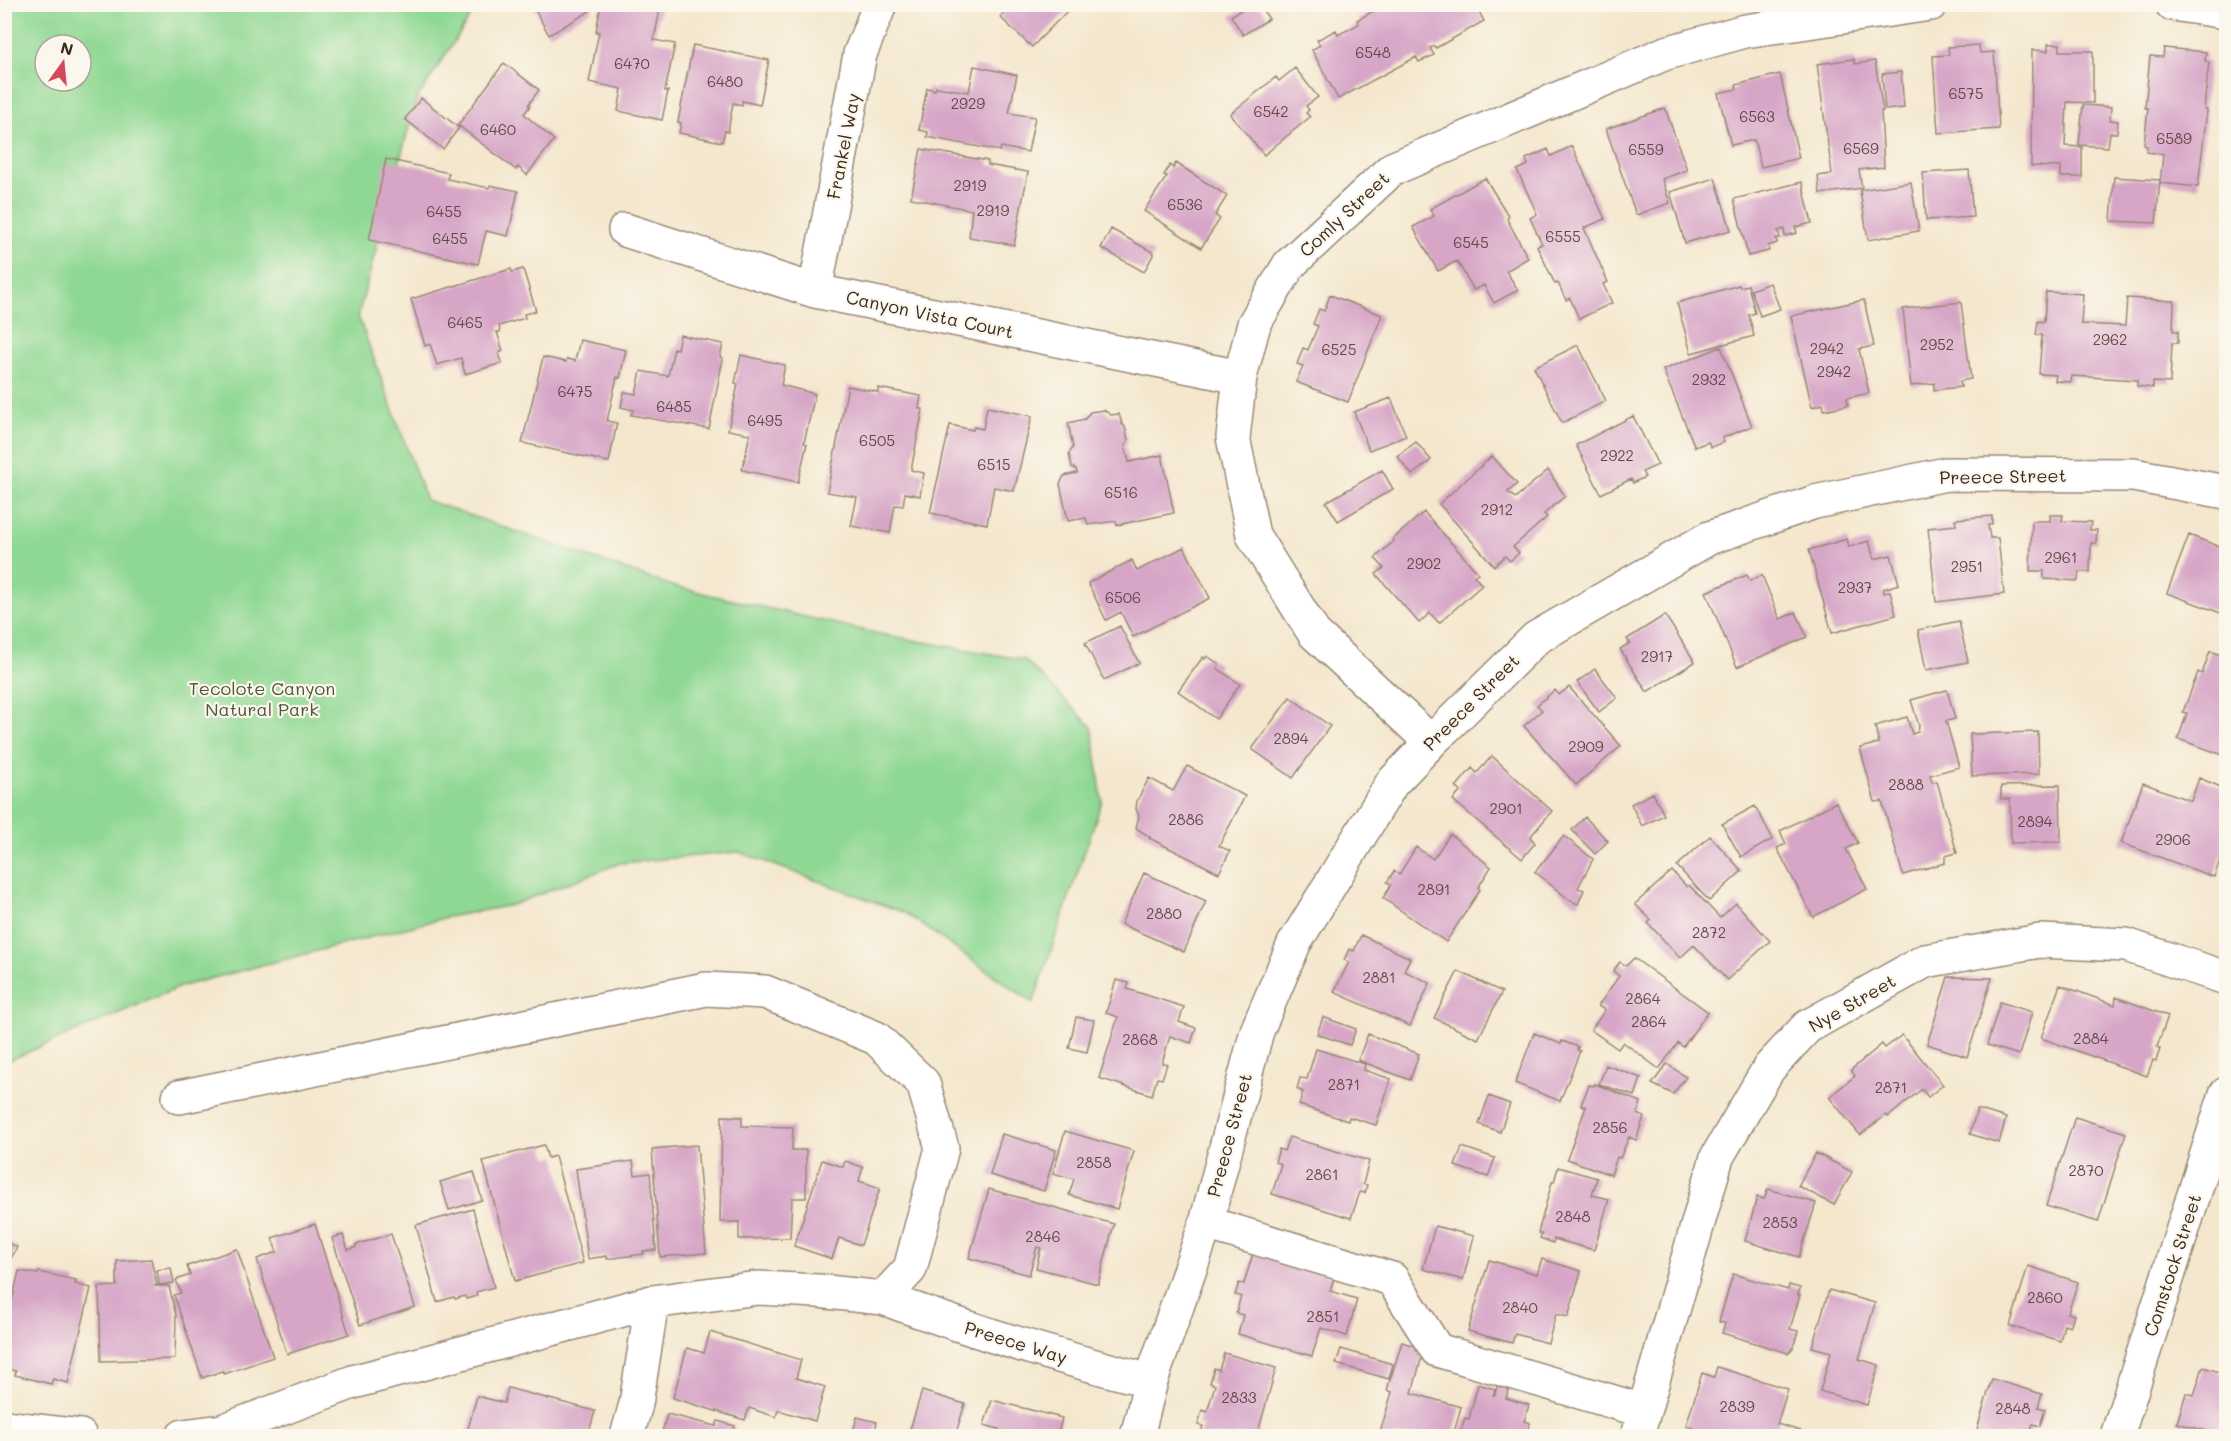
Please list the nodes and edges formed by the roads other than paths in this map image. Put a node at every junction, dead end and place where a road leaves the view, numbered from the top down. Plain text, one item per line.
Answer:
1 (880, 4) edge
2 (1931, 4) edge
3 (2172, 4) edge
4 (2226, 12) edge
5 (625, 230) dead end
6 (816, 291) junction
7 (1240, 377) junction
8 (2226, 492) edge
9 (1431, 742) junction
10 (2226, 978) edge
11 (2226, 1095) edge
12 (179, 1097) dead end
13 (1206, 1223) junction
14 (883, 1298) junction
15 (652, 1302) junction
16 (1151, 1381) junction
17 (1641, 1424) edge
18 (4, 1427) edge
19 (80, 1437) edge
20 (183, 1437) edge
21 (627, 1437) edge
22 (1137, 1437) edge
23 (2116, 1437) edge

1 - 6 street, Frankel Way
2 - 7 street, Comly Street
3 - 4 street
5 - 6 street, Canyon Vista Court
6 - 7 street, Canyon Vista Court
7 - 9 street, Comly Street
8 - 9 street, Preece Street
9 - 13 street, Preece Street
10 - 17 street, Nye Street
11 - 23 street, Comstock Street
12 - 14 street
13 - 16 street, Preece Street
13 - 17 street
14 - 15 street, Preece Way
14 - 16 street, Preece Way
15 - 20 street, Preece Way
15 - 21 street
16 - 22 street, Preece Street
18 - 19 street

